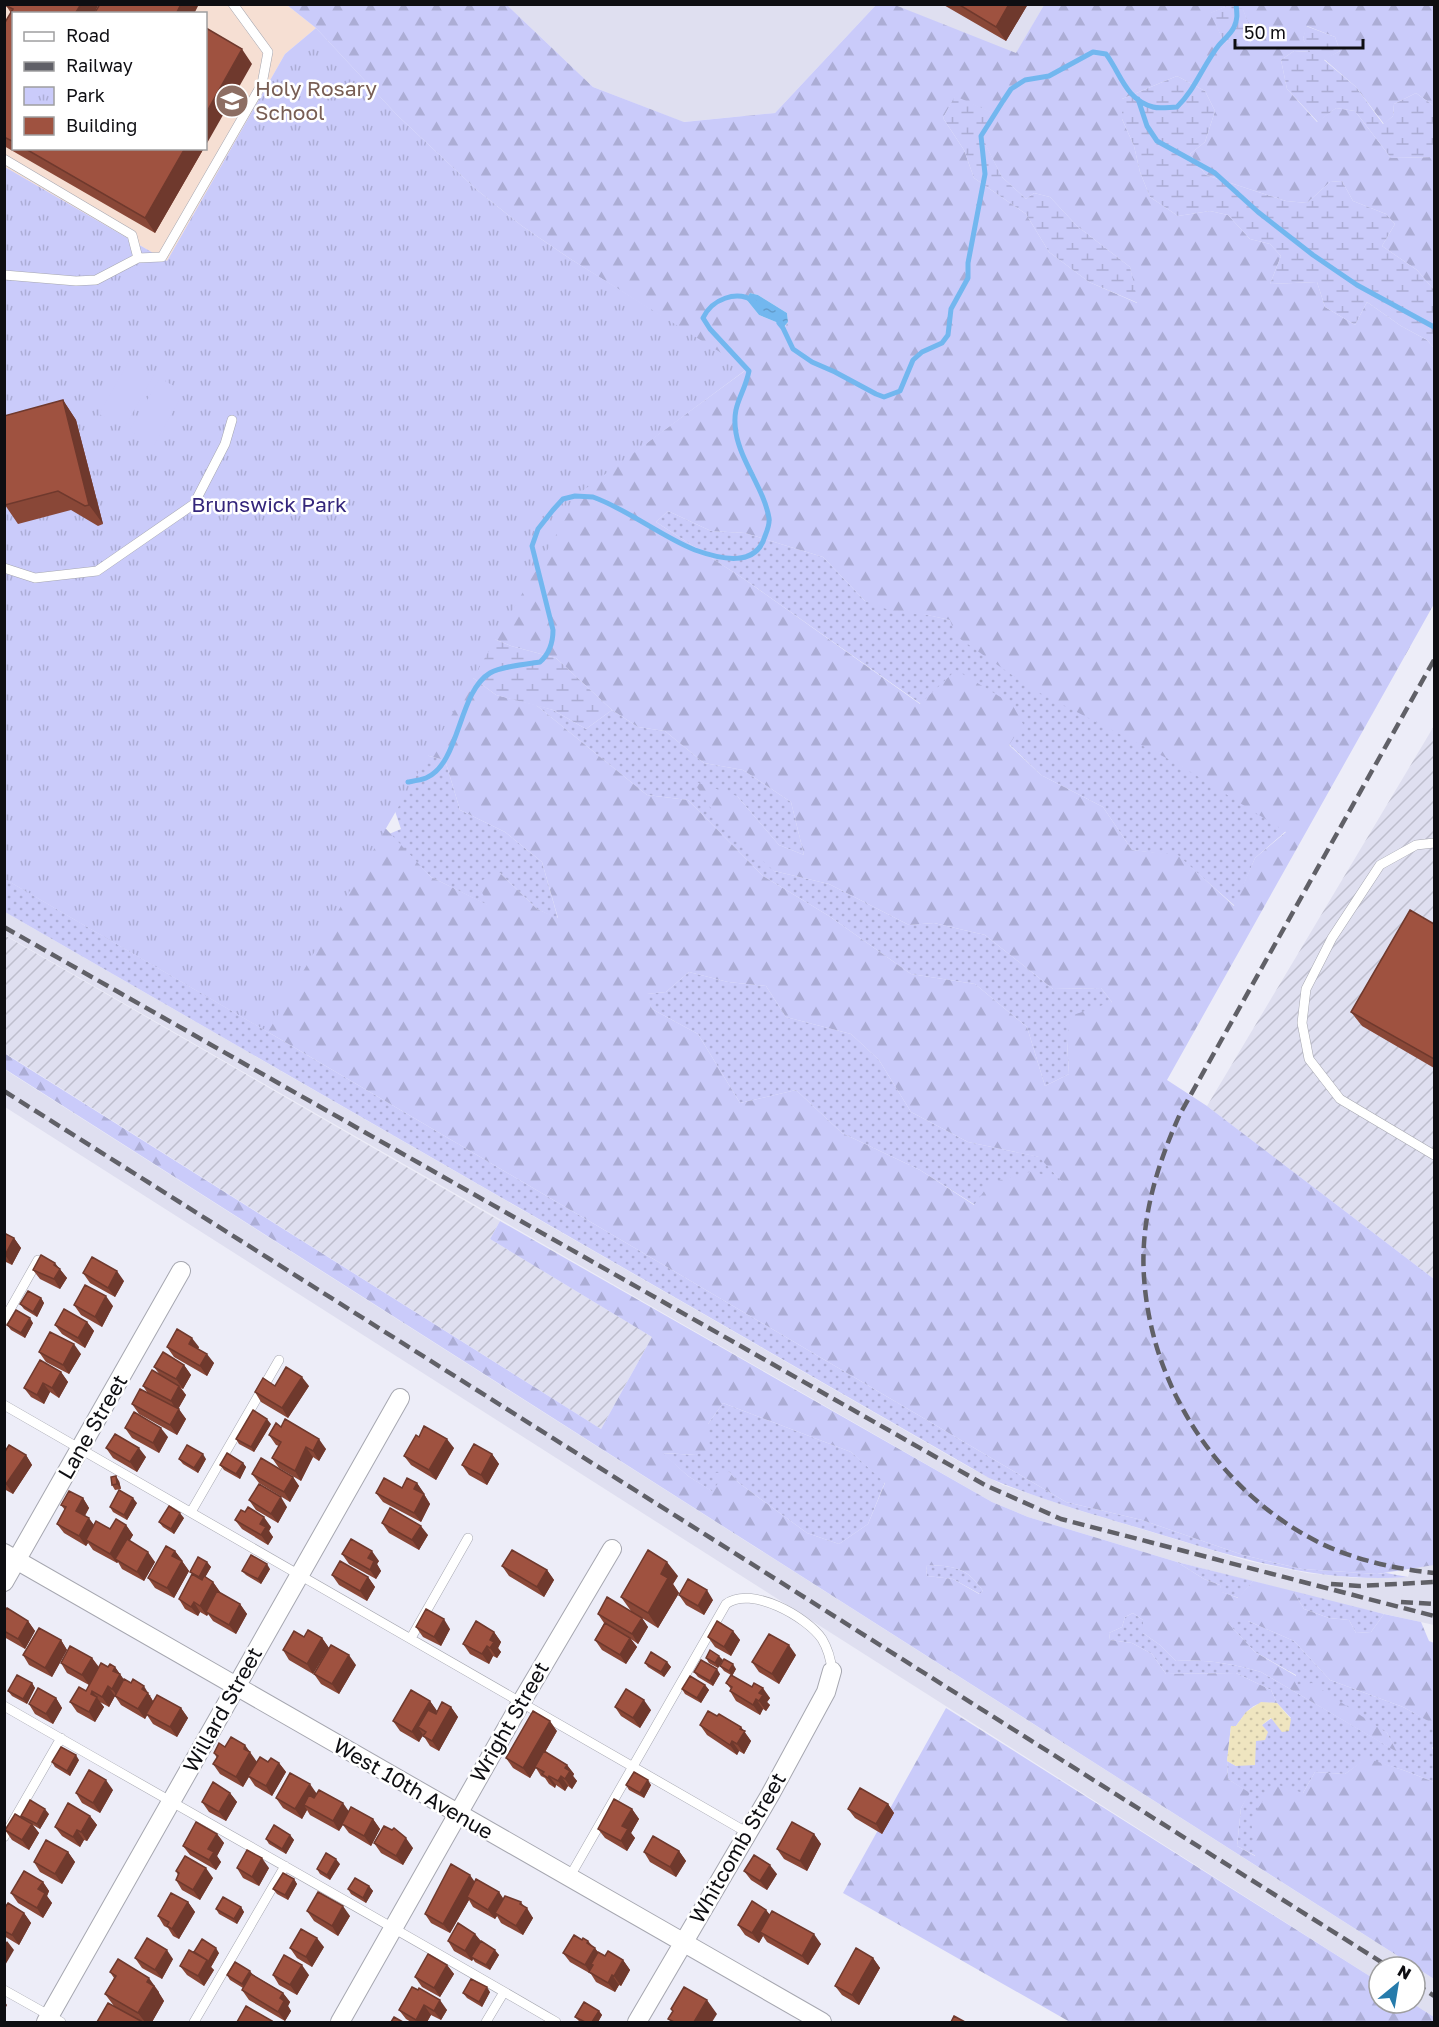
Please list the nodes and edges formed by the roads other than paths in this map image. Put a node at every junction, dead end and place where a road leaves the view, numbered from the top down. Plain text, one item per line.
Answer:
1 (233, 4) edge
2 (4, 159) edge
3 (138, 258) junction
4 (4, 275) edge
5 (232, 420) dead end
6 (4, 568) edge
7 (1434, 843) edge
8 (1434, 1155) edge
9 (38, 1260) edge
10 (182, 1271) dead end
11 (4, 1320) edge
12 (279, 1360) dead end
13 (400, 1398) dead end
14 (4, 1405) edge
15 (81, 1448) junction
16 (191, 1512) junction
17 (468, 1538) dead end
18 (612, 1549) dead end
19 (11, 1557) edge
20 (300, 1574) junction
21 (4, 1582) edge
22 (411, 1638) junction
23 (832, 1671) joint
24 (237, 1687) junction
25 (522, 1701) junction
26 (4, 1706) edge
27 (61, 1738) junction
28 (633, 1765) junction
29 (171, 1802) junction
30 (457, 1814) junction
31 (748, 1833) junction
32 (4, 1837) edge
33 (285, 1866) junction
34 (569, 1878) junction
35 (394, 1927) junction
36 (682, 1943) junction
37 (4, 1990) edge
38 (504, 1992) junction
39 (52, 2020) edge
40 (194, 2022) edge
41 (340, 2022) edge
42 (486, 2022) edge
43 (556, 2022) edge
44 (637, 2022) edge
45 (822, 2022) edge

1 - 3 lane
2 - 3 lane
3 - 4 lane
5 - 6 lane
7 - 8 lane
9 - 11 lane
10 - 15 street, Lane Street
12 - 16 lane
13 - 20 street, Willard Street
14 - 15 lane
15 - 16 lane
15 - 19 street, Lane Street
16 - 20 lane
17 - 22 lane
18 - 25 street, Wright Street
19 - 21 street, Lane Street
19 - 24 street, West 10th Avenue
20 - 22 lane
20 - 24 street, Willard Street
22 - 25 lane
23 - 28 lane
23 - 31 street, Whitcomb Street
24 - 29 street, Willard Street
24 - 30 street, West 10th Avenue
25 - 28 lane
25 - 30 street, Wright Street
26 - 27 lane
27 - 29 lane
27 - 32 lane
28 - 31 lane
28 - 34 lane
29 - 33 lane
29 - 39 street, Willard Street
30 - 34 street, West 10th Avenue
30 - 35 street, Wright Street
31 - 36 street, Whitcomb Street
33 - 35 lane
33 - 40 lane
34 - 36 street, West 10th Avenue
35 - 38 lane
35 - 41 street, Wright Street
36 - 44 street, Whitcomb Street
36 - 45 street, West 10th Avenue
37 - 39 lane
38 - 42 lane
38 - 43 lane

